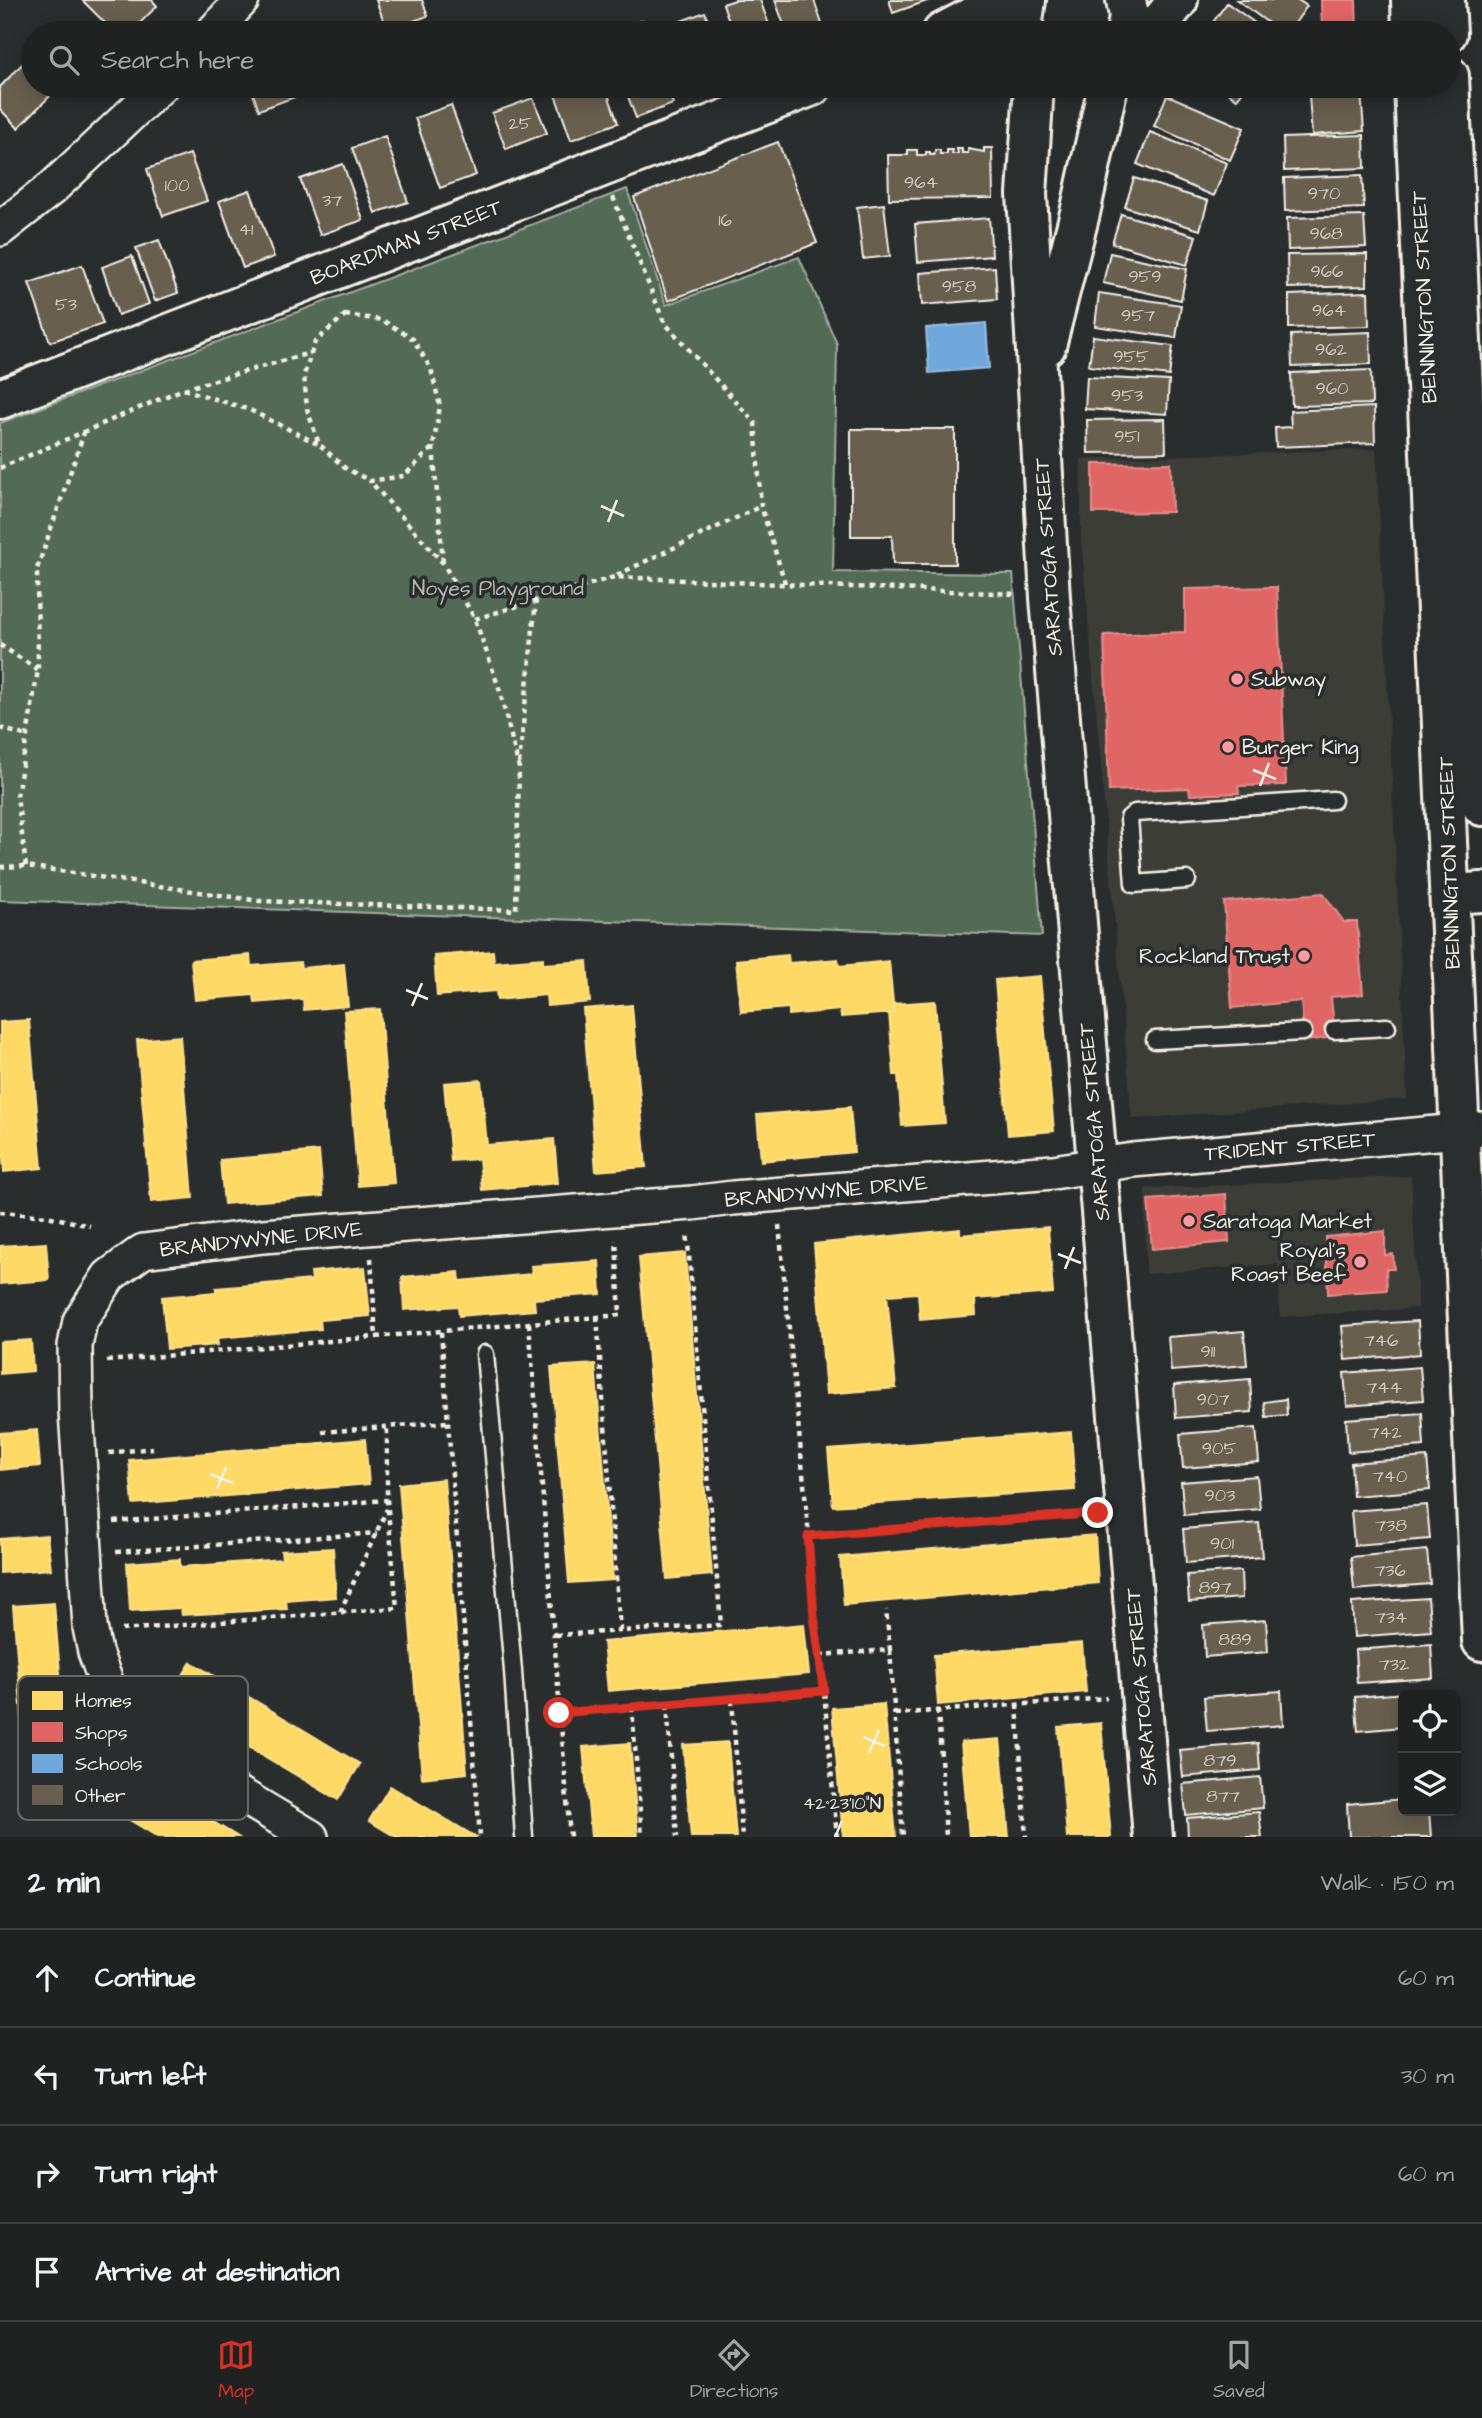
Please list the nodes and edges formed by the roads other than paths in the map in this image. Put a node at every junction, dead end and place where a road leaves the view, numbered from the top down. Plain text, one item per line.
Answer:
1 (242, 0) edge
2 (1004, 0) edge
3 (1026, 0) edge
4 (1126, 0) edge
5 (1178, 0) edge
6 (1410, 0) edge
7 (1445, 0) edge
8 (223, 21) edge
9 (965, 21) edge
10 (1023, 21) edge
11 (1128, 21) edge
12 (1162, 21) edge
13 (1411, 21) edge
14 (1446, 21) edge
15 (148, 98) edge
16 (781, 98) edge
17 (1033, 98) edge
18 (1105, 98) edge
19 (1415, 98) edge
20 (1451, 98) edge
21 (0, 229) edge
22 (0, 399) edge
23 (1038, 407) junction
24 (1448, 432) junction
25 (1460, 706) junction
26 (1333, 800) dead end
27 (1482, 806) edge
28 (1187, 880) dead end
29 (1466, 893) edge
30 (1387, 1027) dead end
31 (1334, 1030) dead end
32 (1303, 1032) dead end
33 (1155, 1040) dead end
34 (1471, 1130) edge
35 (1098, 1165) junction
36 (485, 1354) dead end
37 (1482, 1641) edge
38 (104, 1676) edge
39 (248, 1799) edge
40 (311, 1837) edge
41 (524, 1837) edge
42 (1153, 1837) edge

1 - 8 street
2 - 9 main road
3 - 10 main road
4 - 11 main road
5 - 12 main road
6 - 13 main road
7 - 14 main road
15 - 21 street
16 - 22 main road, BOARDMAN STREET
17 - 23 main road, SARATOGA STREET
18 - 23 main road, SARATOGA STREET
19 - 24 main road, BENNINGTON STREET
20 - 24 main road, BENNINGTON STREET
23 - 35 main road, SARATOGA STREET
24 - 25 main road, BENNINGTON STREET
25 - 27 main road, BENNINGTON STREET
25 - 29 main road, BENNINGTON STREET
26 - 28 lane
29 - 34 main road, BENNINGTON STREET
30 - 31 lane
32 - 33 lane
34 - 35 street, TRIDENT STREET
34 - 37 main road, BENNINGTON STREET
35 - 38 street, BRANDYWYNE DRIVE
35 - 42 main road, SARATOGA STREET
36 - 41 lane
39 - 40 street, BRANDYWYNE DRIVE

